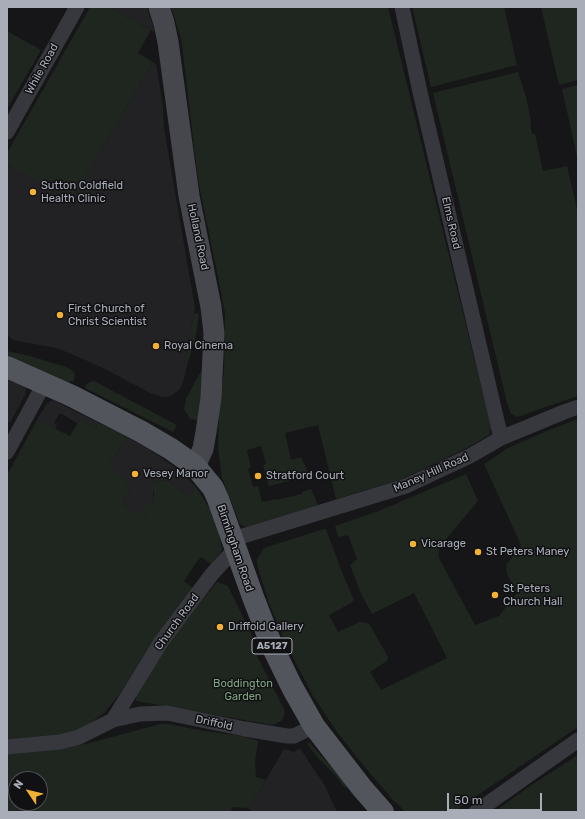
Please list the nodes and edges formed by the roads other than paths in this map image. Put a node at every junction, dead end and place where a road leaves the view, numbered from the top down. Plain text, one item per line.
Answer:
1 (77, 7) edge
2 (158, 7) edge
3 (402, 7) edge
4 (7, 132) edge
5 (7, 367) edge
6 (44, 384) junction
7 (578, 407) edge
8 (501, 438) junction
9 (7, 452) edge
10 (195, 466) junction
11 (235, 544) junction
12 (113, 720) junction
13 (314, 726) junction
14 (578, 740) edge
15 (7, 747) edge
16 (383, 812) edge
17 (476, 812) edge

1 - 4 street, While Road
2 - 10 street, Holland Road
3 - 8 street, Elms Road
5 - 6 main road, Birmingham Road / A5127
6 - 9 street
6 - 10 main road, Birmingham Road / A5127
7 - 8 street, Maney Hill Road
8 - 11 street, Maney Hill Road
10 - 11 main road, Birmingham Road / A5127
11 - 12 street, Church Road
11 - 13 main road, Birmingham Road / A5127
12 - 13 street, Driffold
12 - 15 street, Driffold
13 - 16 main road, Birmingham Road / A5127
14 - 17 street

